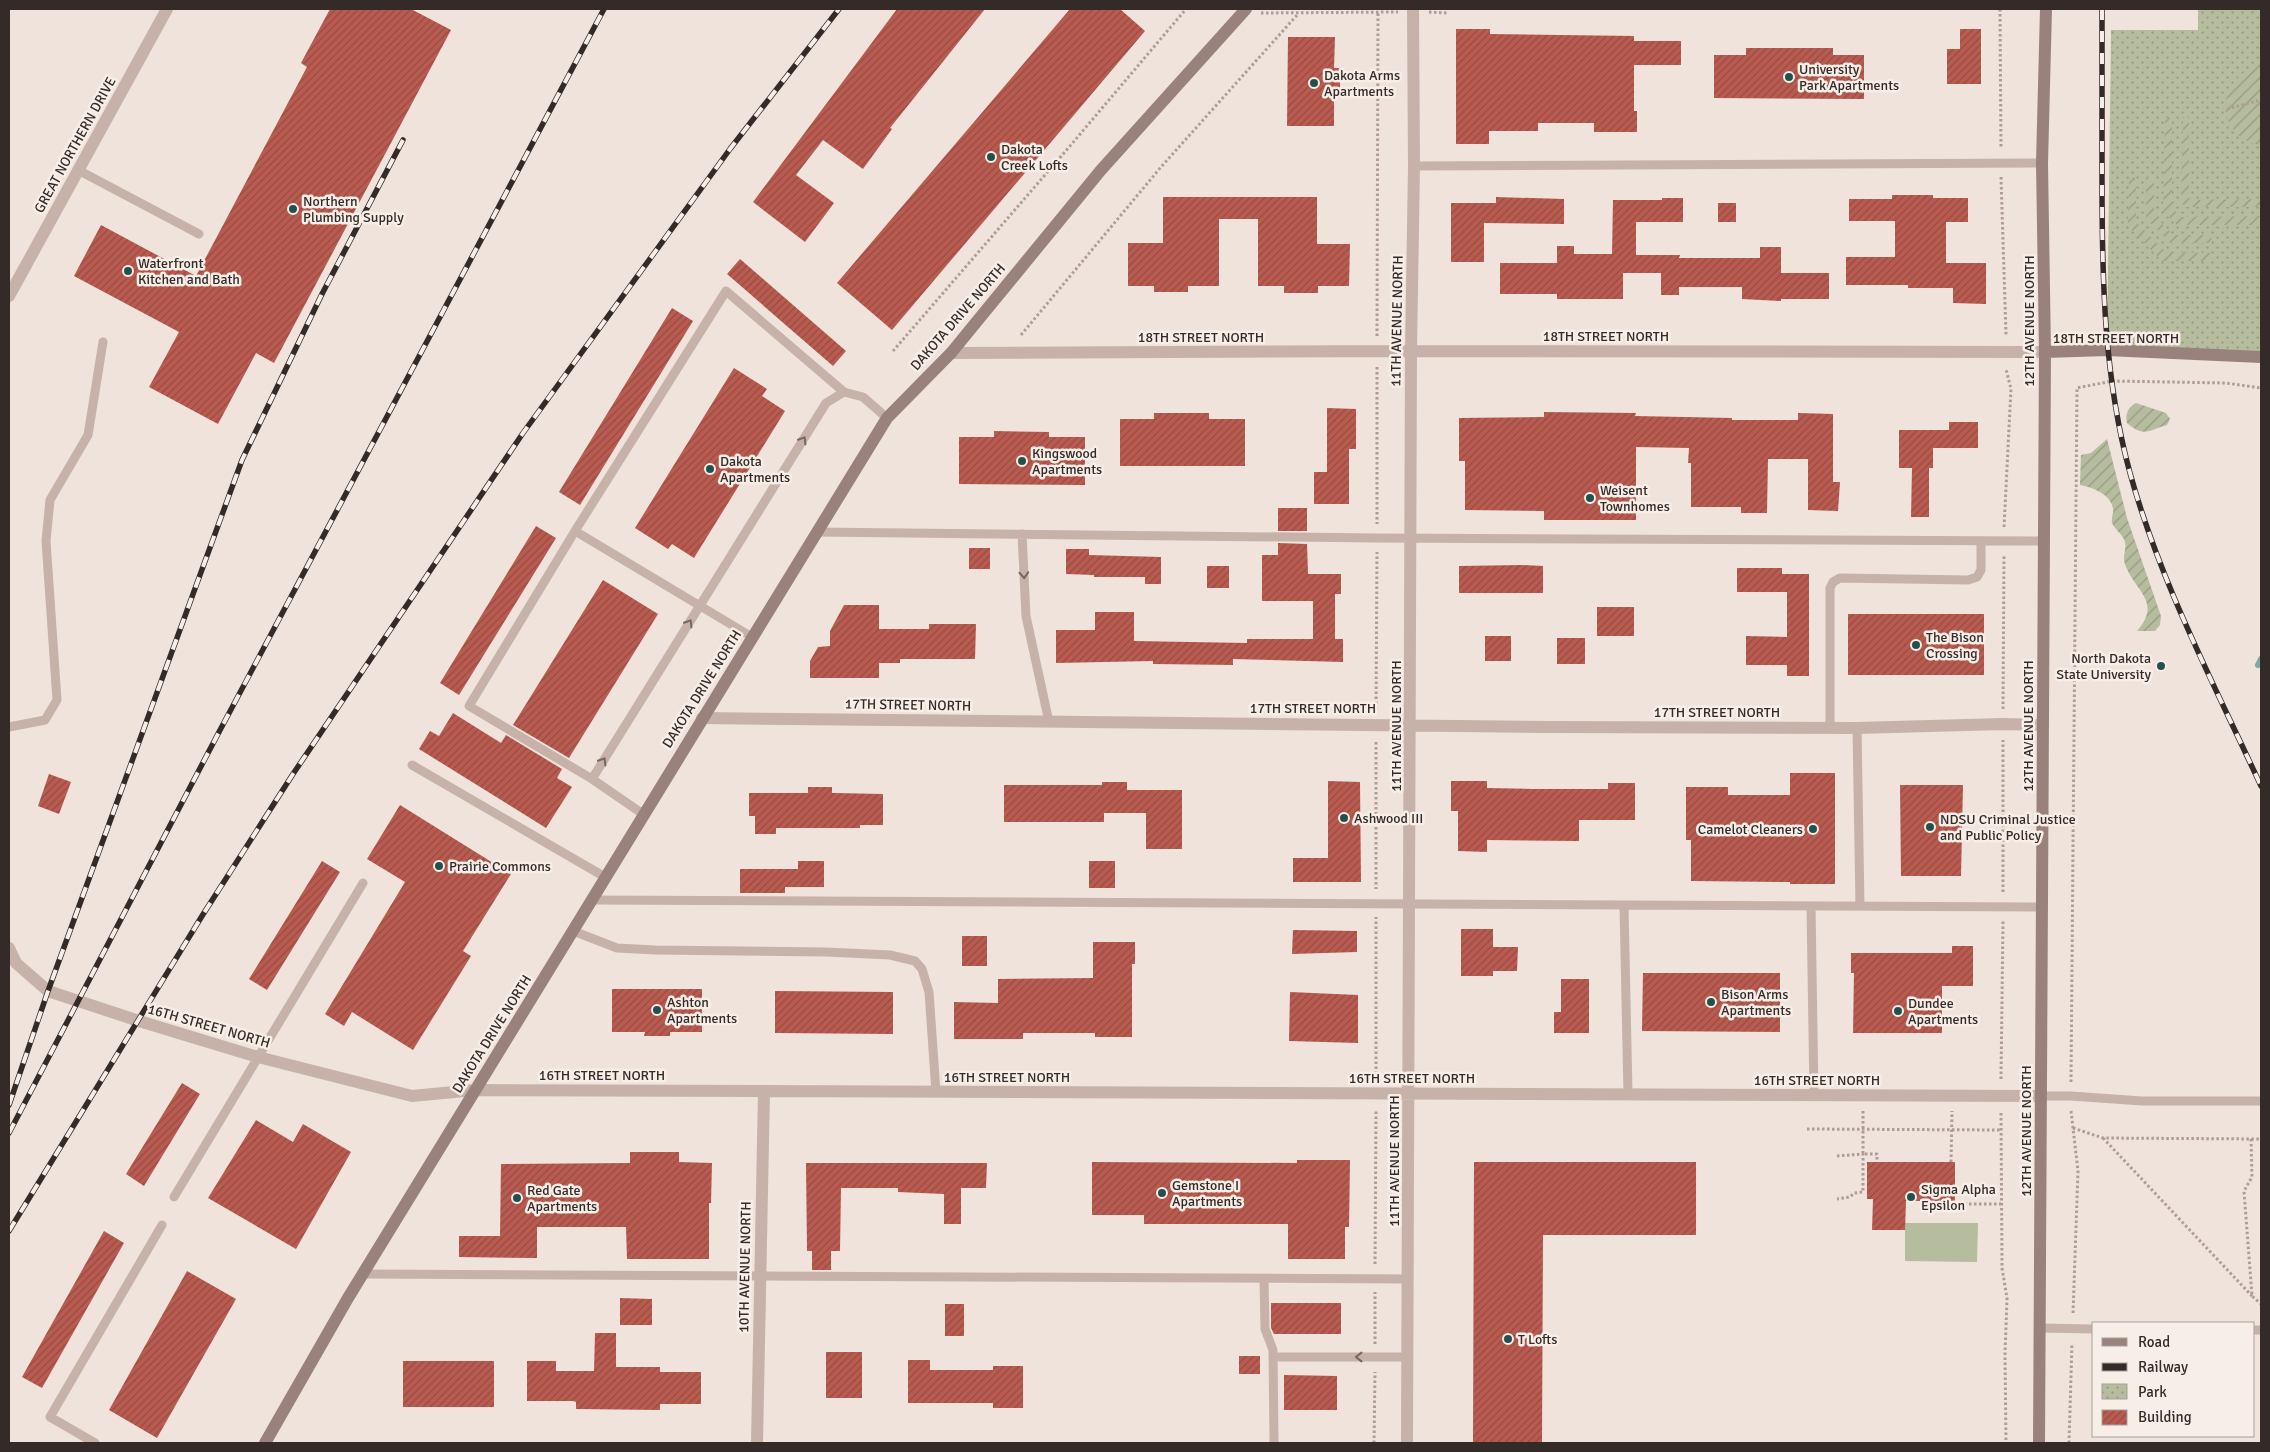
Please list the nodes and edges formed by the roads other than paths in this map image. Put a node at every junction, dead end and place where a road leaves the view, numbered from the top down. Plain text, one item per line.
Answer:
1 (166, 9) edge
2 (2046, 9) edge
3 (1245, 10) edge
4 (1413, 10) edge
5 (2042, 164) junction
6 (1414, 166) junction
7 (78, 170) junction
8 (199, 234) dead end
9 (9, 296) edge
10 (103, 342) dead end
11 (1411, 351) junction
12 (2045, 352) junction
13 (951, 353) junction
14 (2261, 358) edge
15 (844, 392) junction
16 (887, 418) junction
17 (575, 531) junction
18 (816, 532) junction
19 (1022, 534) junction
20 (1411, 538) junction
21 (1980, 541) junction
22 (2044, 541) junction
23 (699, 607) junction
24 (752, 637) junction
25 (702, 718) junction
26 (1049, 722) junction
27 (1411, 724) junction
28 (2043, 725) junction
29 (9, 727) edge
30 (1830, 727) junction
31 (1857, 728) junction
32 (412, 765) dead end
33 (592, 779) junction
34 (644, 814) junction
35 (605, 877) junction
36 (363, 883) dead end
37 (591, 900) junction
38 (1410, 905) junction
39 (1624, 906) junction
40 (1811, 906) junction
41 (1860, 906) junction
42 (2042, 907) junction
43 (573, 931) junction
44 (9, 948) edge
45 (258, 1057) junction
46 (475, 1090) junction
47 (764, 1091) junction
48 (936, 1092) junction
49 (1409, 1093) junction
50 (1628, 1094) junction
51 (1814, 1095) junction
52 (2041, 1096) junction
53 (2261, 1101) edge
54 (174, 1196) dead end
55 (162, 1226) dead end
56 (362, 1274) junction
57 (760, 1276) junction
58 (1264, 1279) junction
59 (1408, 1279) junction
60 (2040, 1328) junction
61 (2092, 1329) edge
62 (1273, 1357) junction
63 (1408, 1357) junction
64 (95, 1443) edge
65 (265, 1443) edge
66 (756, 1443) edge
67 (1274, 1443) edge
68 (1407, 1443) edge
69 (2039, 1443) edge

1 - 7 street, GREAT NORTHERN DRIVE
2 - 5 street, 12TH AVENUE NORTH
3 - 13 street, DAKOTA DRIVE NORTH
4 - 6 street, 11TH AVENUE NORTH
5 - 6 lane
5 - 12 street, 12TH AVENUE NORTH
6 - 11 street, 11TH AVENUE NORTH
7 - 8 lane
7 - 9 street, GREAT NORTHERN DRIVE
10 - 29 lane
11 - 12 street, 18TH STREET NORTH
11 - 13 street, 18TH STREET NORTH
11 - 20 street, 11TH AVENUE NORTH
12 - 14 street, 18TH STREET NORTH
12 - 22 street, 12TH AVENUE NORTH
13 - 16 street, DAKOTA DRIVE NORTH
15 - 16 lane
15 - 17 lane
23 -> 15 lane
16 - 18 street, DAKOTA DRIVE NORTH
17 - 23 lane
17 - 33 lane
18 - 19 lane
18 - 24 street, DAKOTA DRIVE NORTH
19 - 20 lane
19 -> 26 lane
20 - 21 lane
20 - 27 street, 11TH AVENUE NORTH
21 - 22 lane
21 - 30 lane
22 - 28 street, 12TH AVENUE NORTH
23 - 24 lane
33 -> 23 lane
24 - 25 street, DAKOTA DRIVE NORTH
25 - 26 street, 17TH STREET NORTH
25 - 34 street, DAKOTA DRIVE NORTH
26 - 27 street, 17TH STREET NORTH
27 - 30 street, 17TH STREET NORTH
27 - 38 street, 11TH AVENUE NORTH
28 - 31 street, 17TH STREET NORTH
28 - 42 street, 12TH AVENUE NORTH
30 - 31 street, 17TH STREET NORTH
31 - 41 lane
32 - 35 lane
33 - 34 lane
34 - 35 street, DAKOTA DRIVE NORTH
35 - 37 street, DAKOTA DRIVE NORTH
36 - 45 lane
37 - 38 lane
37 - 43 street, DAKOTA DRIVE NORTH
38 - 39 lane
38 - 49 street, 11TH AVENUE NORTH
39 - 40 lane
39 - 50 lane
40 - 41 lane
40 - 51 lane
41 - 42 lane
42 - 52 street, 12TH AVENUE NORTH
43 - 46 street, DAKOTA DRIVE NORTH
43 - 48 lane
44 - 45 street, 16TH STREET NORTH
45 - 46 street, 16TH STREET NORTH
45 - 54 lane
46 - 47 street, 16TH STREET NORTH
46 - 56 street, DAKOTA DRIVE NORTH
47 - 48 street, 16TH STREET NORTH
47 - 57 street, 10TH AVENUE NORTH
48 - 49 street, 16TH STREET NORTH
49 - 50 street, 16TH STREET NORTH
49 - 59 street, 11TH AVENUE NORTH
50 - 51 street, 16TH STREET NORTH
51 - 52 street, 16TH STREET NORTH
52 - 53 lane
52 - 60 street, 12TH AVENUE NORTH
55 - 64 lane
56 - 57 lane
56 - 65 street, DAKOTA DRIVE NORTH
57 - 58 lane
57 - 66 street, 10TH AVENUE NORTH
58 - 59 lane
58 - 62 lane
59 - 63 street, 11TH AVENUE NORTH
60 - 61 lane
60 - 69 street, 12TH AVENUE NORTH
63 -> 62 lane
62 - 67 lane
63 - 68 street, 11TH AVENUE NORTH

